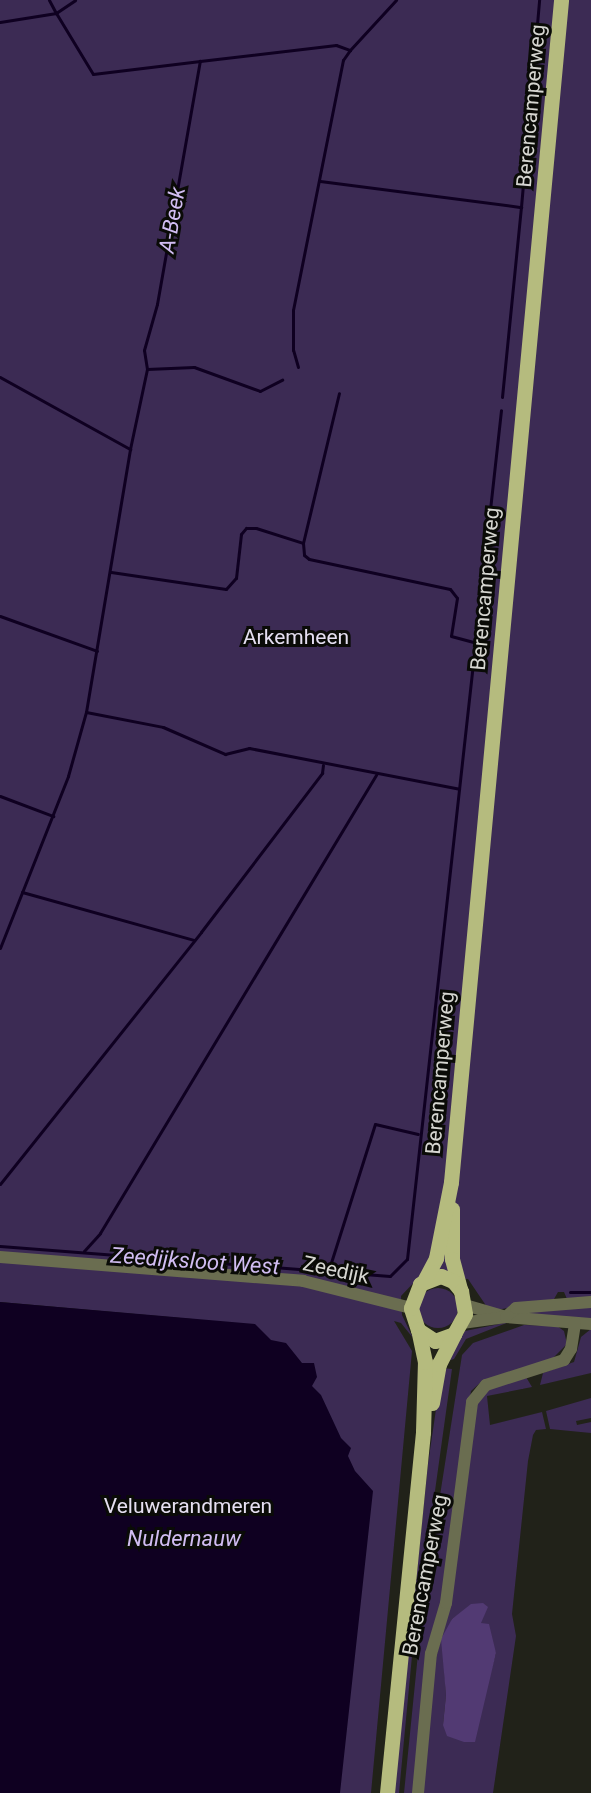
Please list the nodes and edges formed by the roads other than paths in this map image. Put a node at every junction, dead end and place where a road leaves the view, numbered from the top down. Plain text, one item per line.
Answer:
1 (561, 0) edge
2 (451, 1182) junction
3 (0, 1257) edge
4 (424, 1281) junction
5 (463, 1298) junction
6 (591, 1302) edge
7 (411, 1308) junction
8 (506, 1317) junction
9 (575, 1323) junction
10 (591, 1324) edge
11 (458, 1329) junction
12 (418, 1330) junction
13 (423, 1432) junction
14 (387, 1793) edge
15 (418, 1793) edge

1 - 2 main road, Berencamperweg
2 - 4 main road, Berencamperweg
2 - 5 main road, Berencamperweg
3 - 7 street, Zeedijk
4 - 5 main road
4 - 7 main road
5 - 8 street
5 - 11 main road
6 - 8 street
7 - 12 main road
8 - 9 street
8 - 11 street
9 - 10 street
9 - 15 street, Berencamperweg
11 - 12 main road
11 - 13 main road, Berencamperweg
12 - 13 main road, Berencamperweg
13 - 14 main road, Berencamperweg

